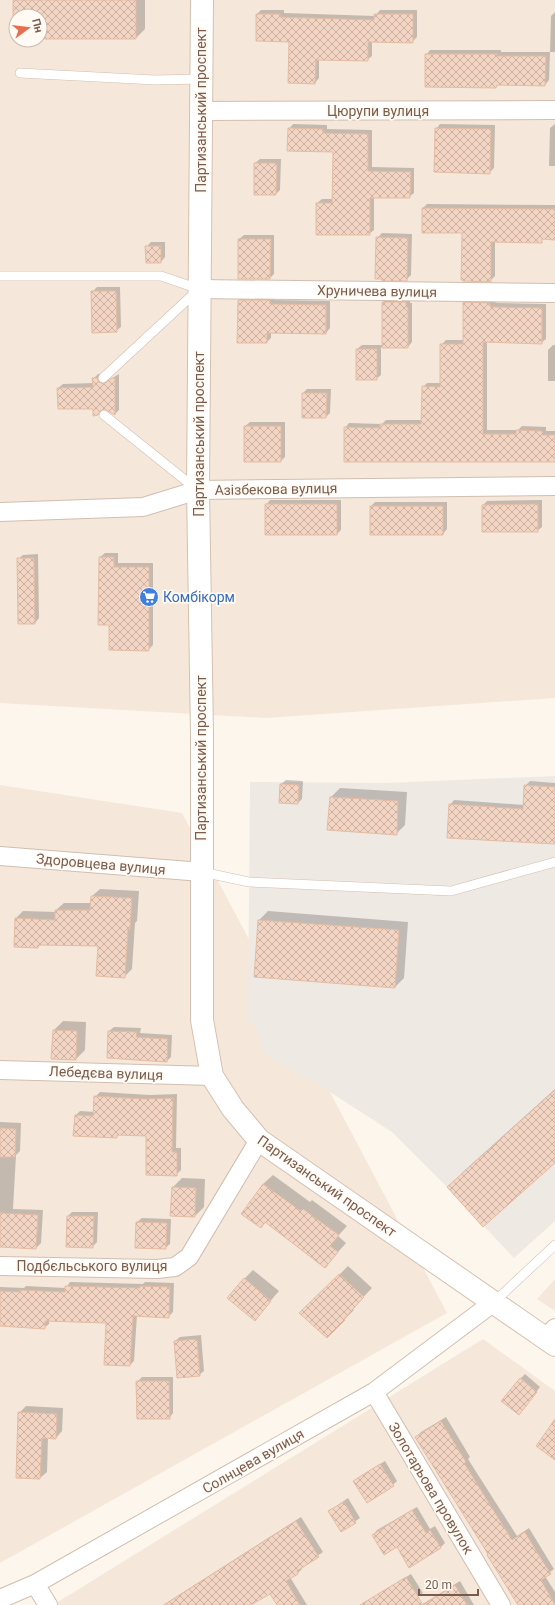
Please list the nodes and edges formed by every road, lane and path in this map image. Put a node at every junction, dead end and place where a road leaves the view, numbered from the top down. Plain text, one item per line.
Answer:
1 (202, 0) edge
2 (20, 73) dead end
3 (202, 79) junction
4 (555, 110) edge
5 (201, 111) junction
6 (0, 276) edge
7 (200, 289) junction
8 (555, 293) edge
9 (103, 378) dead end
10 (104, 415) dead end
11 (555, 486) edge
12 (198, 490) junction
13 (0, 512) edge
14 (0, 856) edge
15 (555, 862) edge
16 (202, 872) junction
17 (0, 1070) edge
18 (212, 1076) junction
19 (260, 1140) junction
20 (555, 1245) edge
21 (0, 1266) edge
22 (494, 1302) junction
23 (552, 1337) edge
24 (374, 1392) junction
25 (35, 1584) junction
26 (0, 1599) edge
27 (48, 1605) edge
28 (501, 1605) edge

1 - 3 street, Партизанський проспект
2 - 3 lane
3 - 5 street, Партизанський проспект
4 - 5 street, Цюрупи вулиця
5 - 7 street, Партизанський проспект
6 - 7 lane
7 - 8 street, Хруничева вулиця
7 - 9 lane
7 - 12 street, Партизанський проспект
10 - 12 lane
11 - 12 street, Азізбекова вулиця
12 - 13 street, Азізбекова вулиця
12 - 16 street, Партизанський проспект
14 - 16 street, Здоровцева вулиця
15 - 16 lane
16 - 18 street, Партизанський проспект
17 - 18 street, Лебедєва вулиця
18 - 19 street, Партизанський проспект
19 - 21 street, Подбєльського вулиця
19 - 22 street, Партизанський проспект
20 - 22 lane
22 - 23 street, Партизанський проспект
22 - 24 street, Солнцева вулиця
24 - 25 street, Солнцева вулиця
24 - 28 street, Золотарьова провулок
25 - 26 street, Солнцева вулиця
25 - 27 street

